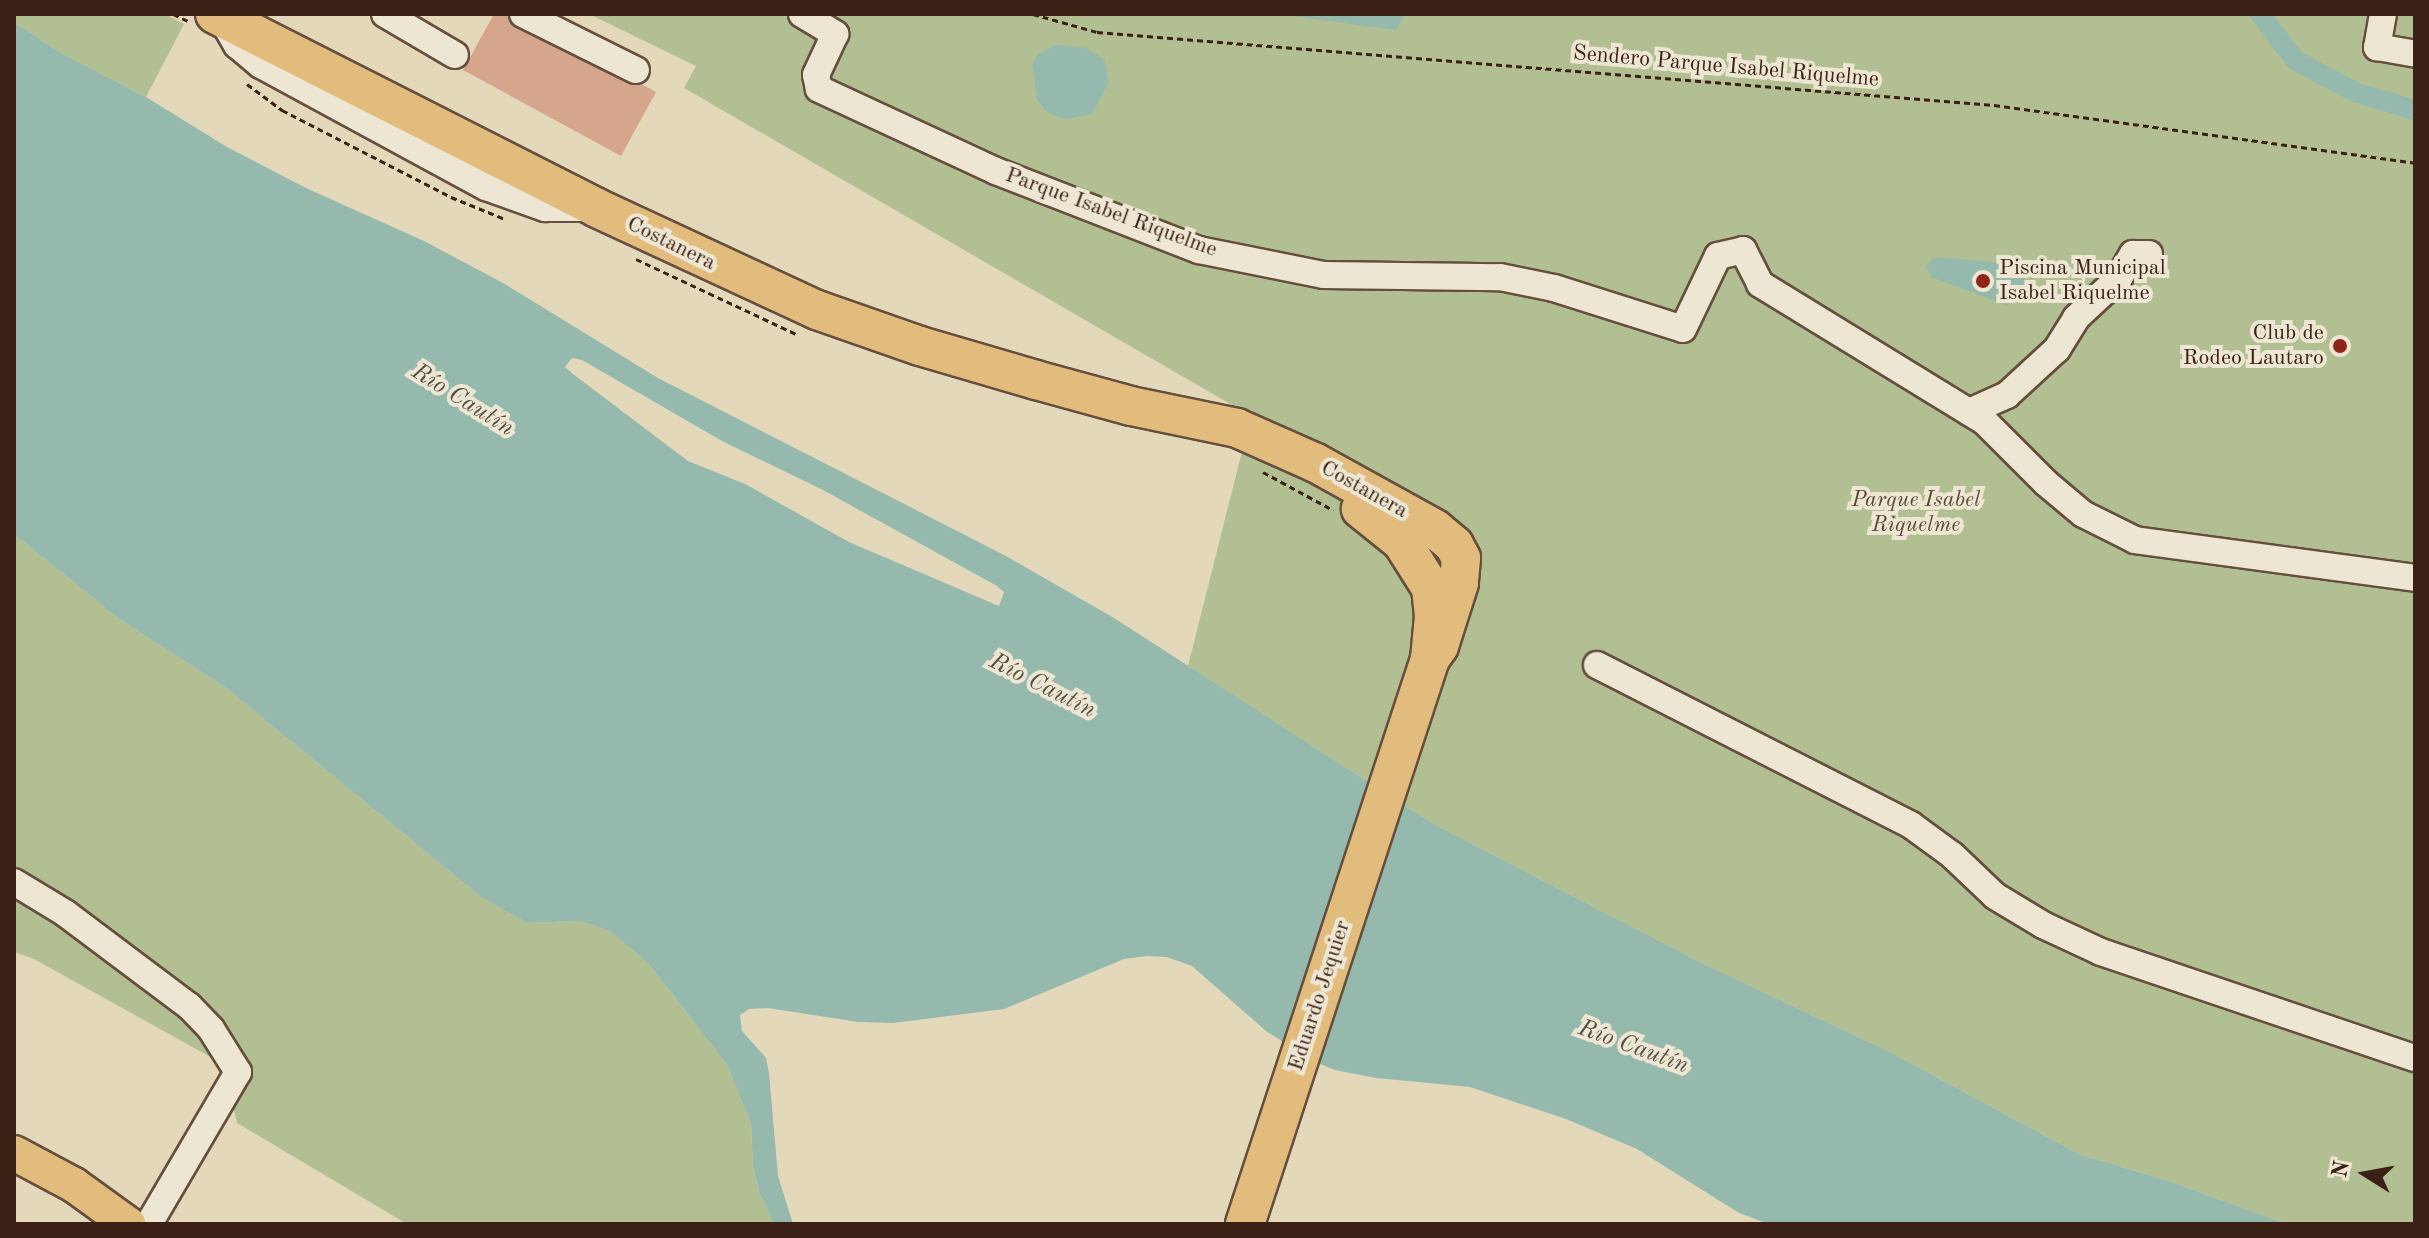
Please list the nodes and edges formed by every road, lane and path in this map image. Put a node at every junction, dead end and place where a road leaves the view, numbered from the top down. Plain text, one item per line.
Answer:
1 (385, 14) edge
2 (523, 14) edge
3 (802, 14) edge
4 (1033, 14) edge
5 (2383, 14) edge
6 (218, 16) edge
7 (2415, 54) edge
8 (455, 55) dead end
9 (636, 70) dead end
10 (2415, 163) edge
11 (2149, 254) dead end
12 (1969, 412) junction
13 (2415, 578) edge
14 (1597, 665) dead end
15 (1395, 768) joint
16 (14, 882) edge
17 (2415, 1058) edge
18 (14, 1153) edge
19 (128, 1224) edge
20 (149, 1224) edge
21 (1245, 1224) edge

1 - 8 street
2 - 9 street
3 - 12 street, Parque Isabel Riquelme
4 - 10 path, Sendero Parque Isabel Riquelme
5 - 7 street
6 - 15 highway, Costanera
11 - 12 street
12 - 13 street, Parque Isabel Riquelme
14 - 17 street
15 - 21 highway, Eduardo Jequier
16 - 20 street
18 - 19 main road

